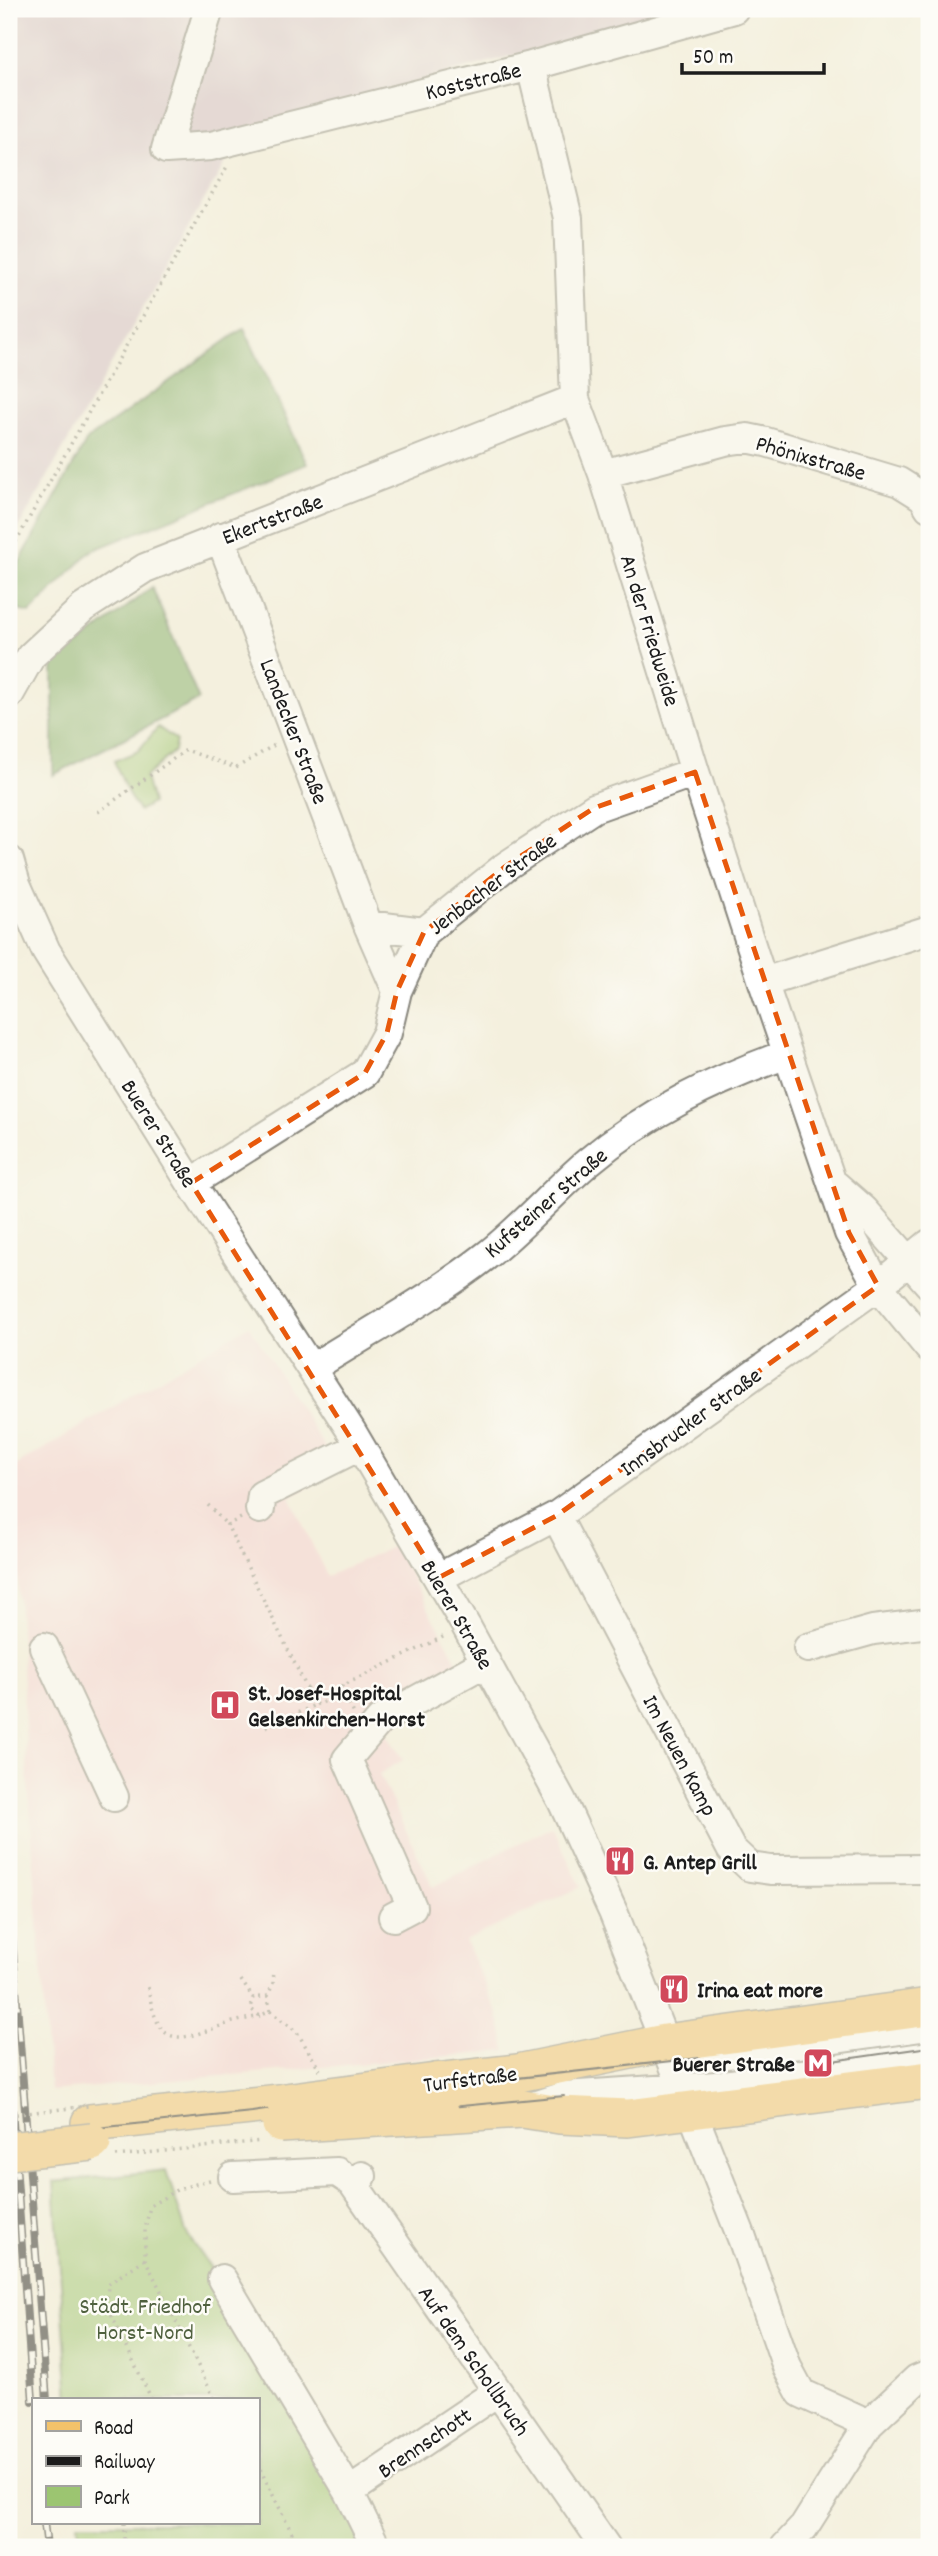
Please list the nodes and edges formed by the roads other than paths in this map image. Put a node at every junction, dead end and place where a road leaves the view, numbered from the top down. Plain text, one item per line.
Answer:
1 (209, 9) edge
2 (734, 9) edge
3 (531, 66) junction
4 (575, 399) junction
5 (603, 474) junction
6 (929, 507) edge
7 (220, 537) junction
8 (9, 695) edge
9 (695, 772) junction
10 (9, 860) edge
11 (369, 925) junction
12 (929, 930) edge
13 (424, 932) junction
14 (763, 982) junction
15 (397, 991) junction
16 (787, 1054) junction
17 (832, 1182) junction
18 (191, 1183) junction
19 (920, 1252) edge
20 (929, 1284) edge
21 (878, 1286) junction
22 (929, 1348) edge
23 (312, 1368) junction
24 (360, 1446) junction
25 (260, 1509) road end
26 (556, 1516) junction
27 (438, 1578) junction
28 (929, 1623) edge
29 (44, 1647) dead end
30 (808, 1648) dead end
31 (486, 1662) junction
32 (114, 1797) dead end
33 (929, 1869) edge
34 (393, 1917) dead end
35 (929, 2007) edge
36 (929, 2026) edge
37 (665, 2043) junction
38 (929, 2056) edge
39 (929, 2080) edge
40 (439, 2098) junction
41 (686, 2099) junction
42 (523, 2109) junction
43 (9, 2130) edge
44 (94, 2132) junction
45 (9, 2151) edge
46 (233, 2177) road end
47 (222, 2279) dead end
48 (929, 2374) edge
49 (497, 2392) junction
50 (869, 2424) junction
51 (349, 2492) junction
52 (376, 2547) edge
53 (606, 2547) edge
54 (785, 2547) edge

1 - 3 street, Koststraße
2 - 3 street, Koststraße
3 - 4 street, An der Friedweide
4 - 5 street, An der Friedweide
4 - 7 street, Ekertstraße
5 - 6 street, Phönixstraße
5 - 9 street, An der Friedweide
7 - 8 street, Ekertstraße
7 - 11 street, Landecker Straße
9 - 13 street, Jenbacher Straße
9 - 14 street, An der Friedweide
10 - 18 street, Buerer Straße
11 - 13 street
11 - 15 street, Landecker Straße
12 - 14 street
13 - 15 street, Jenbacher Straße
14 - 16 street, An der Friedweide
15 - 18 street, Jenbacher Straße
16 - 17 street, An der Friedweide
16 - 23 street, Kufsteiner Straße
17 - 19 street, An der Friedweide
17 - 21 street, An der Friedweide
18 - 23 street, Buerer Straße
19 - 20 street, An der Friedweide
19 - 21 street, Innsbrucker Straße
21 - 22 street, An der Friedweide
21 - 26 street, Innsbrucker Straße
23 - 24 street, Buerer Straße
24 - 25 street
24 - 27 street, Buerer Straße
26 - 27 street, Innsbrucker Straße
26 - 33 street, Im Neuen Kamp
27 - 31 street, Buerer Straße
28 - 30 street
29 - 32 street
31 - 34 street
31 - 37 street, Buerer Straße
35 - 37 main road, Turfstraße
36 - 37 street
37 - 40 main road, Turfstraße
37 - 41 street, Buerer Straße
38 - 41 street
39 - 41 main road, Turfstraße
40 - 42 main road, Turfstraße
40 - 44 main road, Turfstraße, bridge
41 - 42 street
41 - 42 main road, Turfstraße
41 - 50 street, Buerer Straße
43 - 44 main road, Turfstraße
44 - 45 main road, Turfstraße, bridge
46 - 49 street, Auf dem Schollbruch
47 - 51 street
48 - 50 street
49 - 51 street, Brennschott
49 - 53 street, Auf dem Schollbruch
50 - 54 street
51 - 52 street

